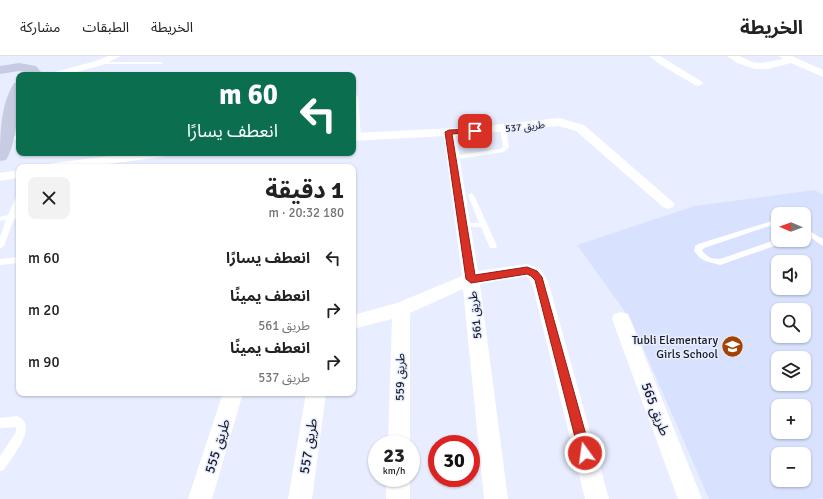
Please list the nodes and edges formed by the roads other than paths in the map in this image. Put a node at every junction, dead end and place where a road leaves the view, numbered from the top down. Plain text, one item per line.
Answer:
1 (3, 56) edge
2 (116, 56) edge
3 (654, 56) edge
4 (732, 56) edge
5 (788, 58) edge
6 (98, 63) junction
7 (161, 63) dead end
8 (86, 66) junction
9 (0, 70) edge
10 (30, 71) edge
11 (65, 72) edge
12 (823, 74) edge
13 (699, 83) dead end
14 (16, 87) edge
15 (0, 90) edge
16 (16, 92) edge
17 (0, 109) edge
18 (503, 128) junction
19 (449, 132) junction
20 (356, 137) edge
21 (6, 144) edge
22 (138, 156) edge
23 (452, 158) junction
24 (78, 164) edge
25 (16, 174) edge
26 (0, 177) edge
27 (470, 195) dead end
28 (668, 204) dead end
29 (15, 216) edge
30 (0, 219) edge
31 (771, 224) edge
32 (483, 225) junction
33 (463, 226) junction
34 (811, 235) edge
35 (823, 243) edge
36 (771, 244) edge
37 (0, 246) edge
38 (493, 246) dead end
39 (16, 260) edge
40 (0, 262) edge
41 (471, 279) junction
42 (401, 309) junction
43 (621, 319) dead end
44 (356, 321) edge
45 (232, 396) edge
46 (316, 396) edge
47 (0, 422) edge
48 (399, 435) edge
49 (0, 466) edge
50 (398, 487) edge
51 (200, 499) edge
52 (300, 499) edge
53 (398, 499) edge
54 (496, 499) edge
55 (597, 499) edge
56 (690, 499) edge

1 - 10 street
2 - 6 street
3 - 13 street
4 - 5 street
5 - 12 street
6 - 7 lane
6 - 8 street
8 - 10 street
8 - 11 street
9 - 10 street
14 - 15 street
16 - 21 street
17 - 21 street
18 - 19 street, طريق 537
18 - 23 lane
18 - 28 street, طريق 537
19 - 20 street, طريق 537
19 - 23 street, طريق 561
22 - 24 street
23 - 33 street, طريق 561
25 - 26 street
27 - 32 lane
29 - 30 lane
29 - 37 lane
31 - 36 lane
32 - 33 lane
32 - 38 lane
33 - 41 street, طريق 561
34 - 35 lane
39 - 40 lane
41 - 42 street
41 - 54 street, طريق 561
41 - 55 street
42 - 44 street
42 - 48 street, طريق 559
43 - 56 street, طريق 565
45 - 51 street, طريق 555
46 - 52 street, طريق 557
47 - 49 lane
50 - 53 street

